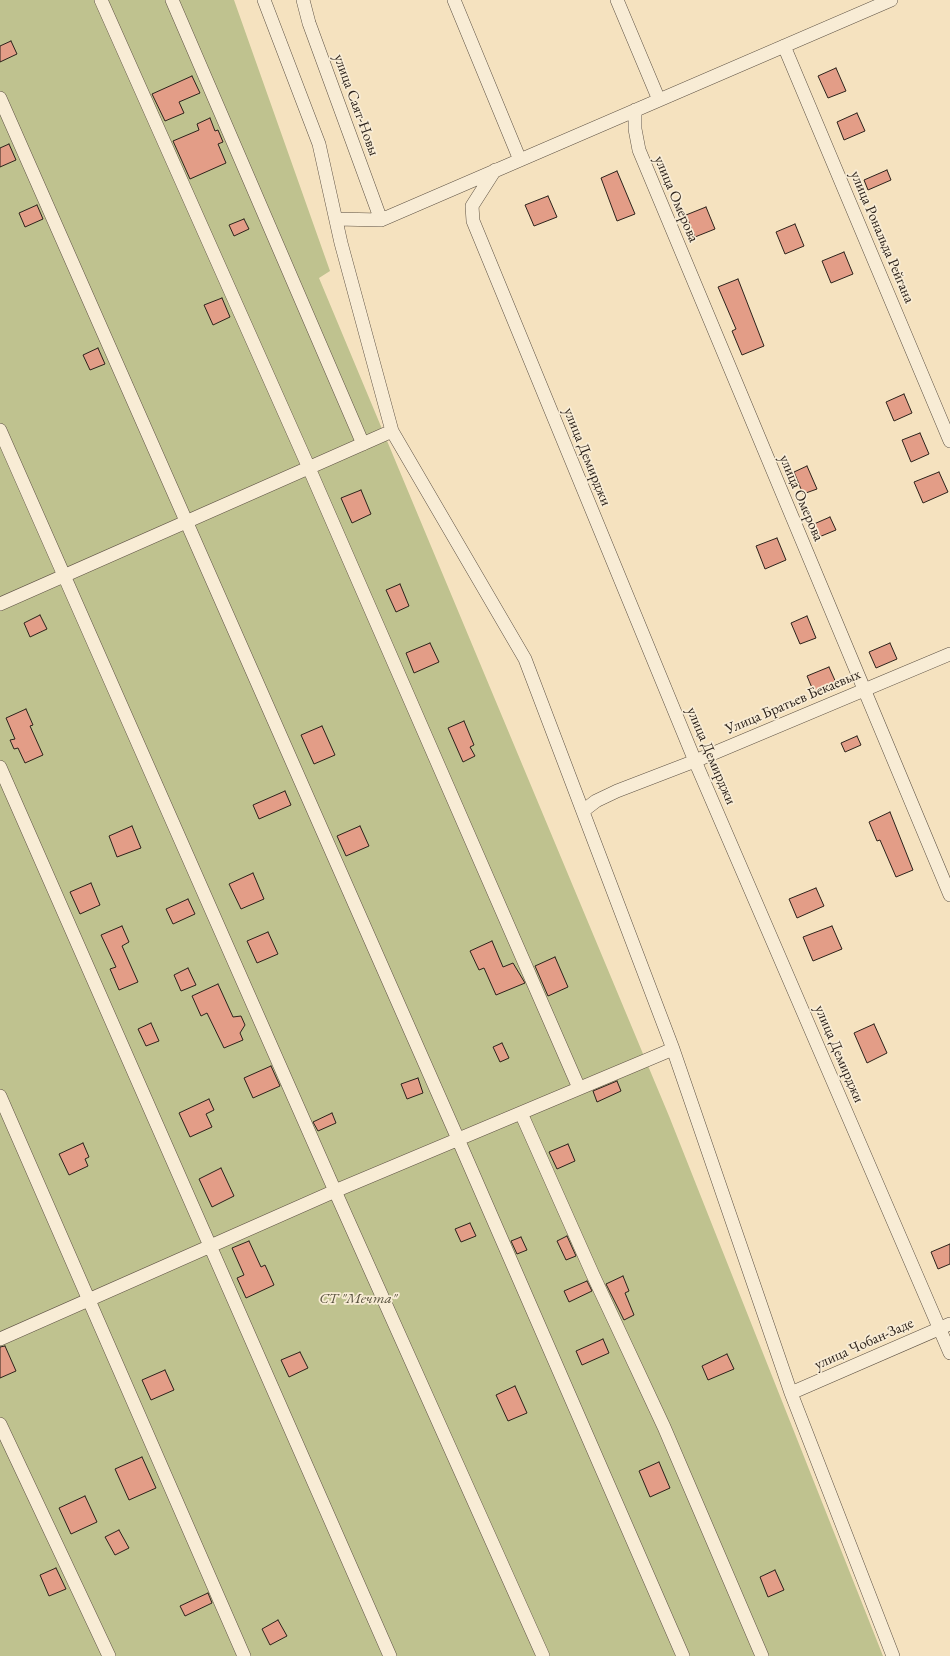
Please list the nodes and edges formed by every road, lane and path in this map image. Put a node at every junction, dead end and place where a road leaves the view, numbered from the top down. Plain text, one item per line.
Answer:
1 (101, 0) edge
2 (172, 0) edge
3 (264, 0) edge
4 (303, 0) edge
5 (454, 0) edge
6 (617, 0) edge
7 (891, 0) edge
8 (784, 46) junction
9 (0, 98) edge
10 (659, 100) junction
11 (635, 110) junction
12 (520, 160) junction
13 (495, 170) junction
14 (336, 219) junction
15 (381, 220) junction
16 (0, 430) edge
17 (392, 431) junction
18 (950, 441) edge
19 (363, 444) junction
20 (309, 468) junction
21 (186, 522) junction
22 (64, 576) junction
23 (0, 604) edge
24 (950, 654) edge
25 (863, 690) junction
26 (695, 761) junction
27 (0, 767) edge
28 (583, 811) junction
29 (950, 895) edge
30 (673, 1049) junction
31 (579, 1088) junction
32 (0, 1096) edge
33 (521, 1113) junction
34 (458, 1139) junction
35 (335, 1191) junction
36 (210, 1246) junction
37 (88, 1300) junction
38 (945, 1326) edge
39 (0, 1339) edge
40 (950, 1353) edge
41 (791, 1393) junction
42 (0, 1424) edge
43 (109, 1656) edge
44 (244, 1656) edge
45 (390, 1656) edge
46 (543, 1656) edge
47 (683, 1656) edge
48 (762, 1656) edge
49 (893, 1656) edge

1 - 20 street
2 - 19 street
3 - 14 street
4 - 15 street, улица Саят-Новы
5 - 12 street
6 - 10 street
7 - 8 street
8 - 10 street
8 - 18 street, улица Рональда Рейгана
9 - 21 street
10 - 11 street
11 - 12 street
11 - 25 street, улица Омерова
12 - 13 street
13 - 15 street
13 - 26 street, улица Демирджи
14 - 15 street
14 - 17 street
16 - 22 street
17 - 19 street
17 - 28 street
19 - 20 street
20 - 21 street
20 - 31 street
21 - 22 street
21 - 34 street
22 - 23 street
22 - 35 street
24 - 25 street, Улица Братьев Бекаевых
25 - 26 street, Улица Братьев Бекаевых
25 - 29 street, улица Омерова
26 - 28 street, Улица Братьев Бекаевых
26 - 38 street, улица Демирджи
27 - 36 street
28 - 30 street
30 - 31 street
30 - 41 street
31 - 33 street
32 - 37 street
33 - 34 street
33 - 48 street
34 - 35 street
34 - 47 street
35 - 36 street
35 - 46 street
36 - 37 street
36 - 45 street
37 - 39 street
37 - 44 street
38 - 40 street, улица Демирджи
38 - 41 street, улица Чобан-Заде
41 - 49 street
42 - 43 street

